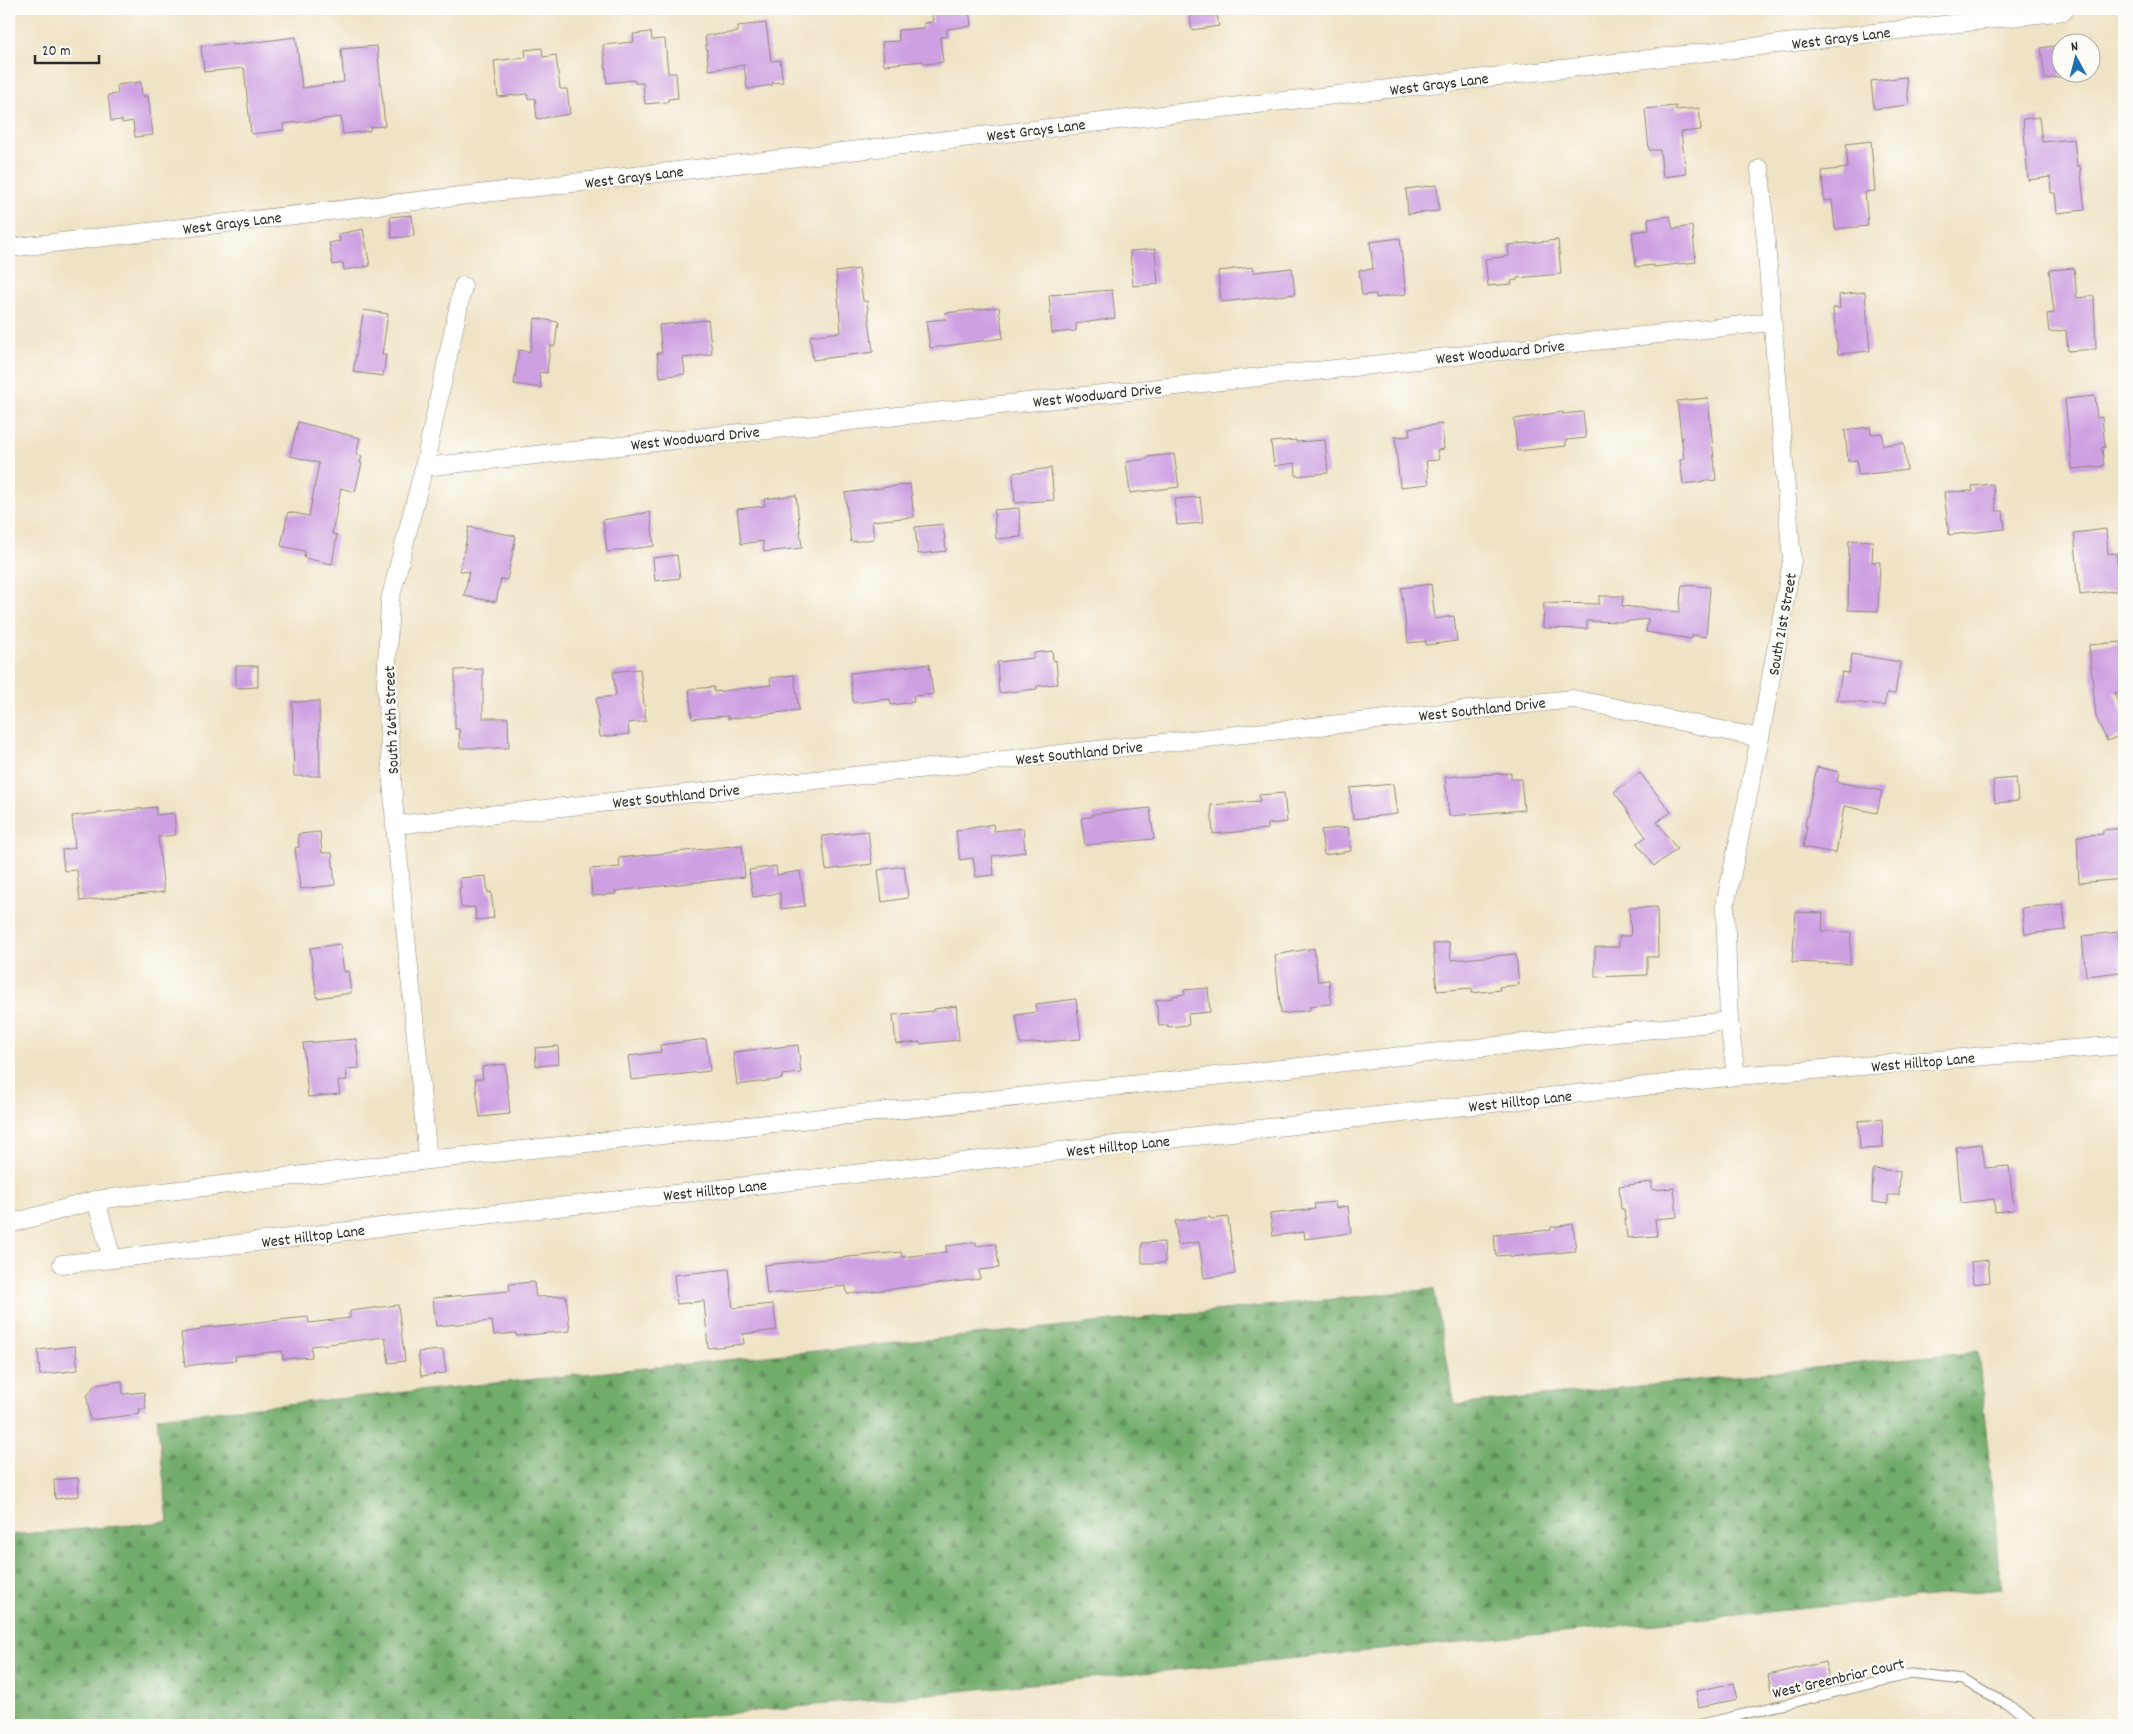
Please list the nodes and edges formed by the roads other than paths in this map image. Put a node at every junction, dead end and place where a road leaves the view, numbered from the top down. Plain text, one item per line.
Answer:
1 (2064, 11) dead end
2 (1760, 169) dead end
3 (9, 248) edge
4 (463, 286) dead end
5 (1771, 322) junction
6 (424, 466) junction
7 (1760, 738) junction
8 (395, 825) junction
9 (1729, 1022) junction
10 (2124, 1045) edge
11 (1736, 1076) junction
12 (428, 1160) junction
13 (96, 1200) junction
14 (9, 1224) edge
15 (112, 1259) junction
16 (62, 1264) dead end
17 (1698, 1725) edge
18 (2033, 1725) edge

1 - 3 street, West Grays Lane
2 - 5 street, South 21st Street
4 - 6 street, South 26th Street
5 - 6 street, West Woodward Drive
5 - 7 street, South 21st Street
6 - 8 street, South 26th Street
7 - 8 street, West Southland Drive
7 - 9 street, South 21st Street
8 - 12 street, South 26th Street
9 - 11 street, South 21st Street
9 - 12 street
10 - 11 street, West Hilltop Lane
11 - 15 street, West Hilltop Lane
12 - 13 street
13 - 14 street
13 - 15 street
15 - 16 street, West Hilltop Lane
17 - 18 lane, West Greenbriar Court

